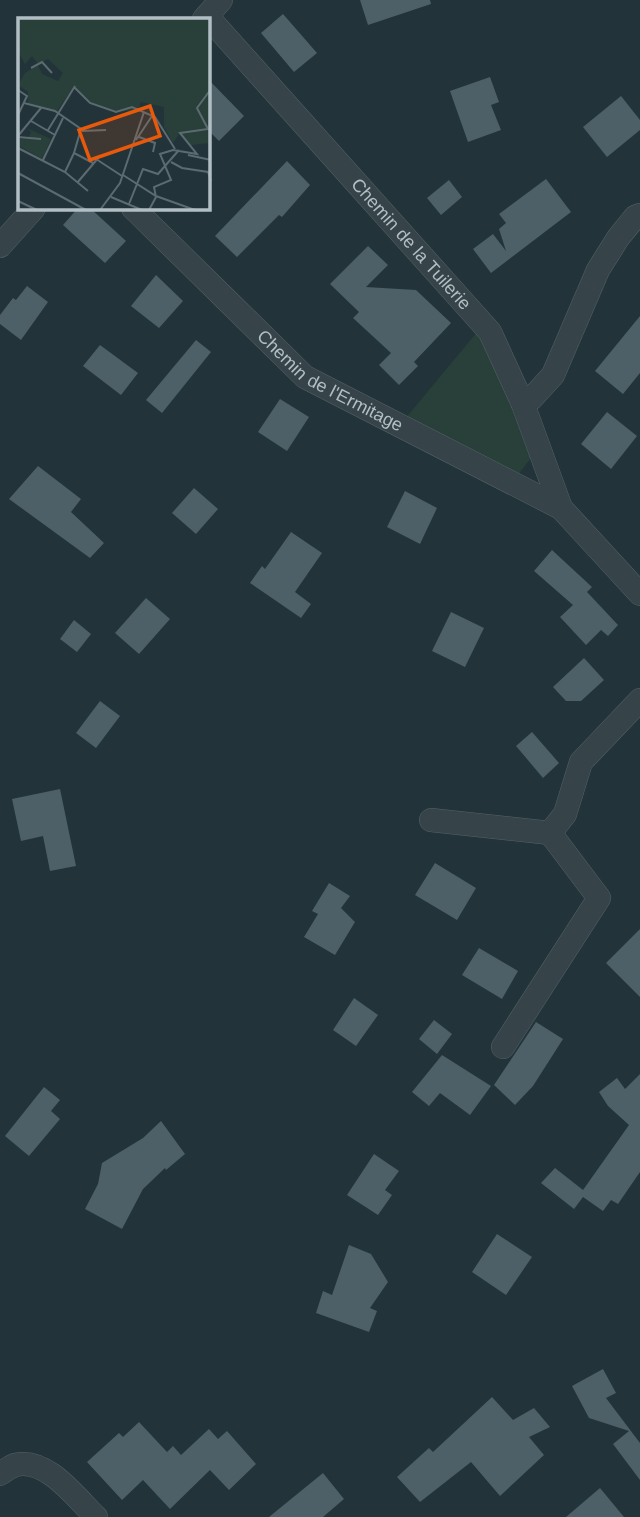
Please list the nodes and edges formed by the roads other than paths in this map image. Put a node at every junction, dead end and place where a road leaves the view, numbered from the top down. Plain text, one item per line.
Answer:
1 (211, 12) edge
2 (32, 210) edge
3 (135, 210) edge
4 (640, 215) edge
5 (0, 246) edge
6 (523, 404) junction
7 (543, 458) junction
8 (517, 486) junction
9 (561, 508) junction
10 (640, 594) edge
11 (640, 700) edge
12 (431, 820) dead end
13 (550, 834) junction
14 (503, 1047) dead end
15 (0, 1474) edge
16 (96, 1517) edge

1 - 6 street, Chemin de la Tuilerie
2 - 5 street
3 - 8 street, Chemin de l'Ermitage
4 - 6 street
6 - 7 street, Chemin de la Tuilerie
7 - 8 street
7 - 9 street, Chemin de la Tuilerie
8 - 9 street, Chemin de l'Ermitage
9 - 10 street
11 - 13 street
12 - 13 street
13 - 14 street
15 - 16 street

